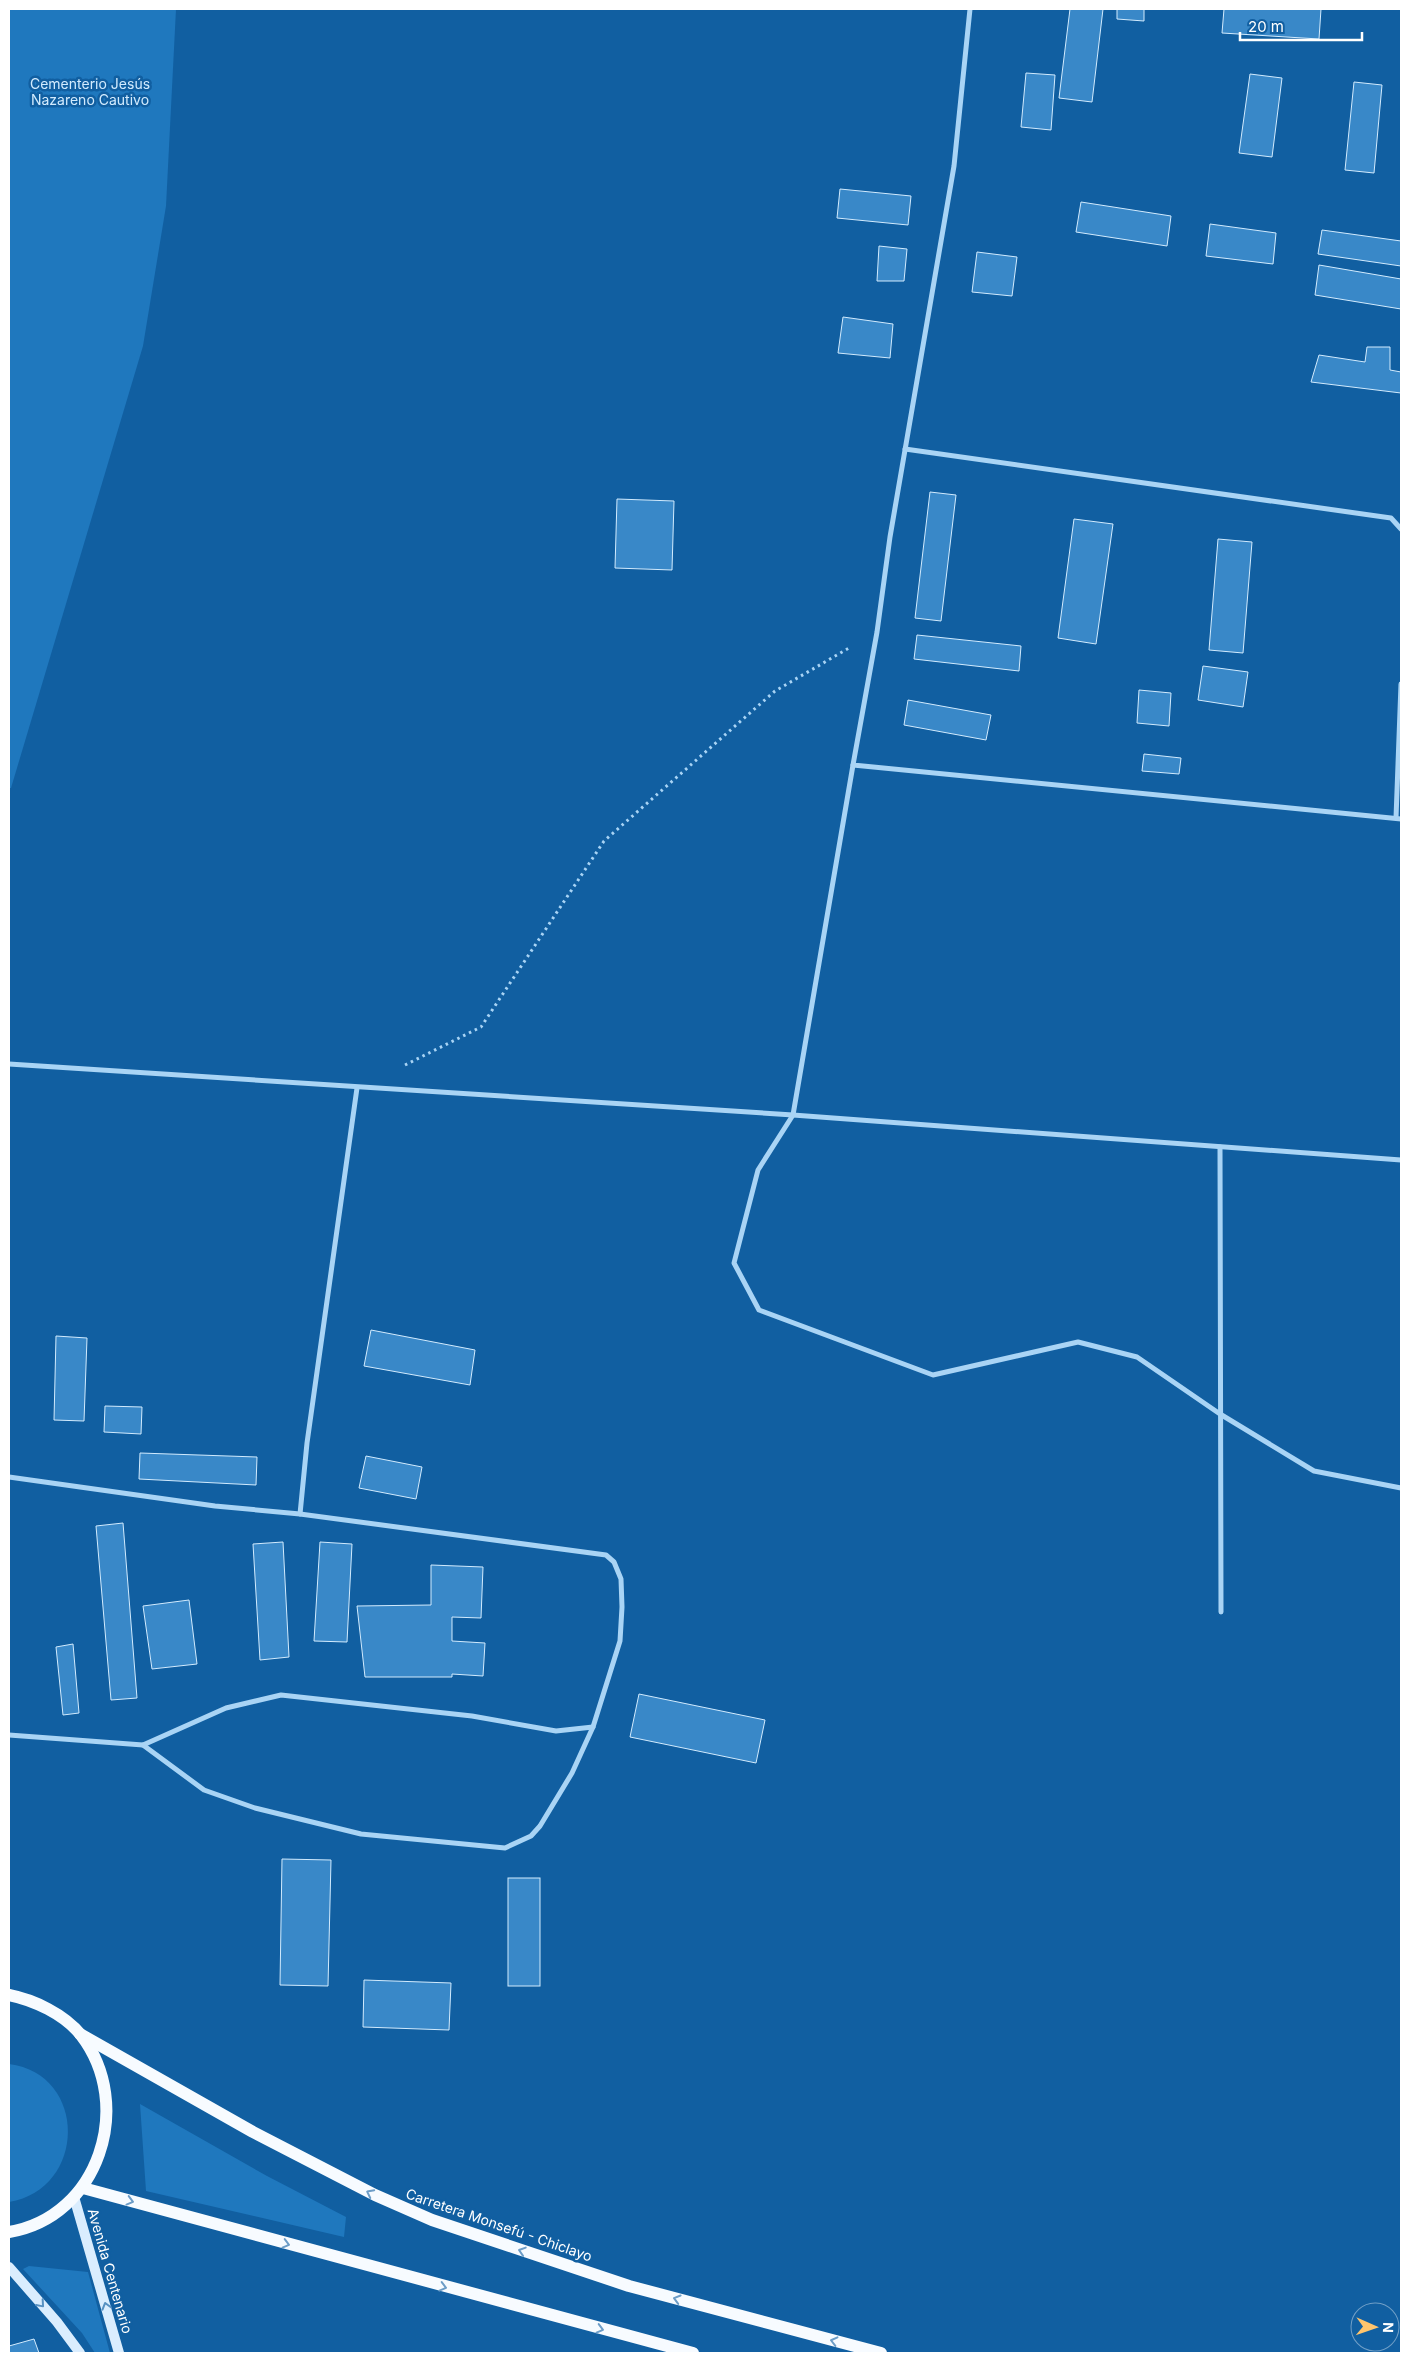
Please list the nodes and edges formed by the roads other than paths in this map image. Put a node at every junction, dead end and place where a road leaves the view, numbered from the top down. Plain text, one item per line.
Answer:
1 (970, 9) edge
2 (905, 449) junction
3 (1401, 529) edge
4 (1401, 684) edge
5 (853, 764) junction
6 (1399, 818) edge
7 (9, 1064) edge
8 (357, 1088) junction
9 (793, 1115) junction
10 (1220, 1147) junction
11 (1401, 1160) edge
12 (1220, 1414) junction
13 (9, 1477) edge
14 (1401, 1488) edge
15 (300, 1514) junction
16 (1221, 1612) dead end
17 (593, 1727) junction
18 (9, 1736) edge
19 (143, 1744) junction
20 (9, 1995) edge
21 (80, 2034) junction
22 (78, 2192) junction
23 (9, 2232) edge
24 (9, 2267) edge
25 (80, 2353) edge
26 (119, 2353) edge
27 (693, 2353) edge
28 (881, 2353) edge

1 - 2 street
2 - 3 street
2 - 5 street
4 - 6 street
5 - 6 street
5 - 9 street
7 - 8 street
8 - 9 street
8 - 15 street
9 - 10 street
9 - 12 street
10 - 11 street
10 - 12 street
12 - 14 street
12 - 16 street
13 - 15 street
15 - 17 street
17 - 19 street
17 - 19 street
18 - 19 street
20 - 21 main road
21 - 22 main road
28 -> 21 main road, Carretera Monsefú - Chiclayo
22 - 23 main road
26 -> 22 main road, Avenida Centenario
22 -> 27 main road
24 -> 25 main road

